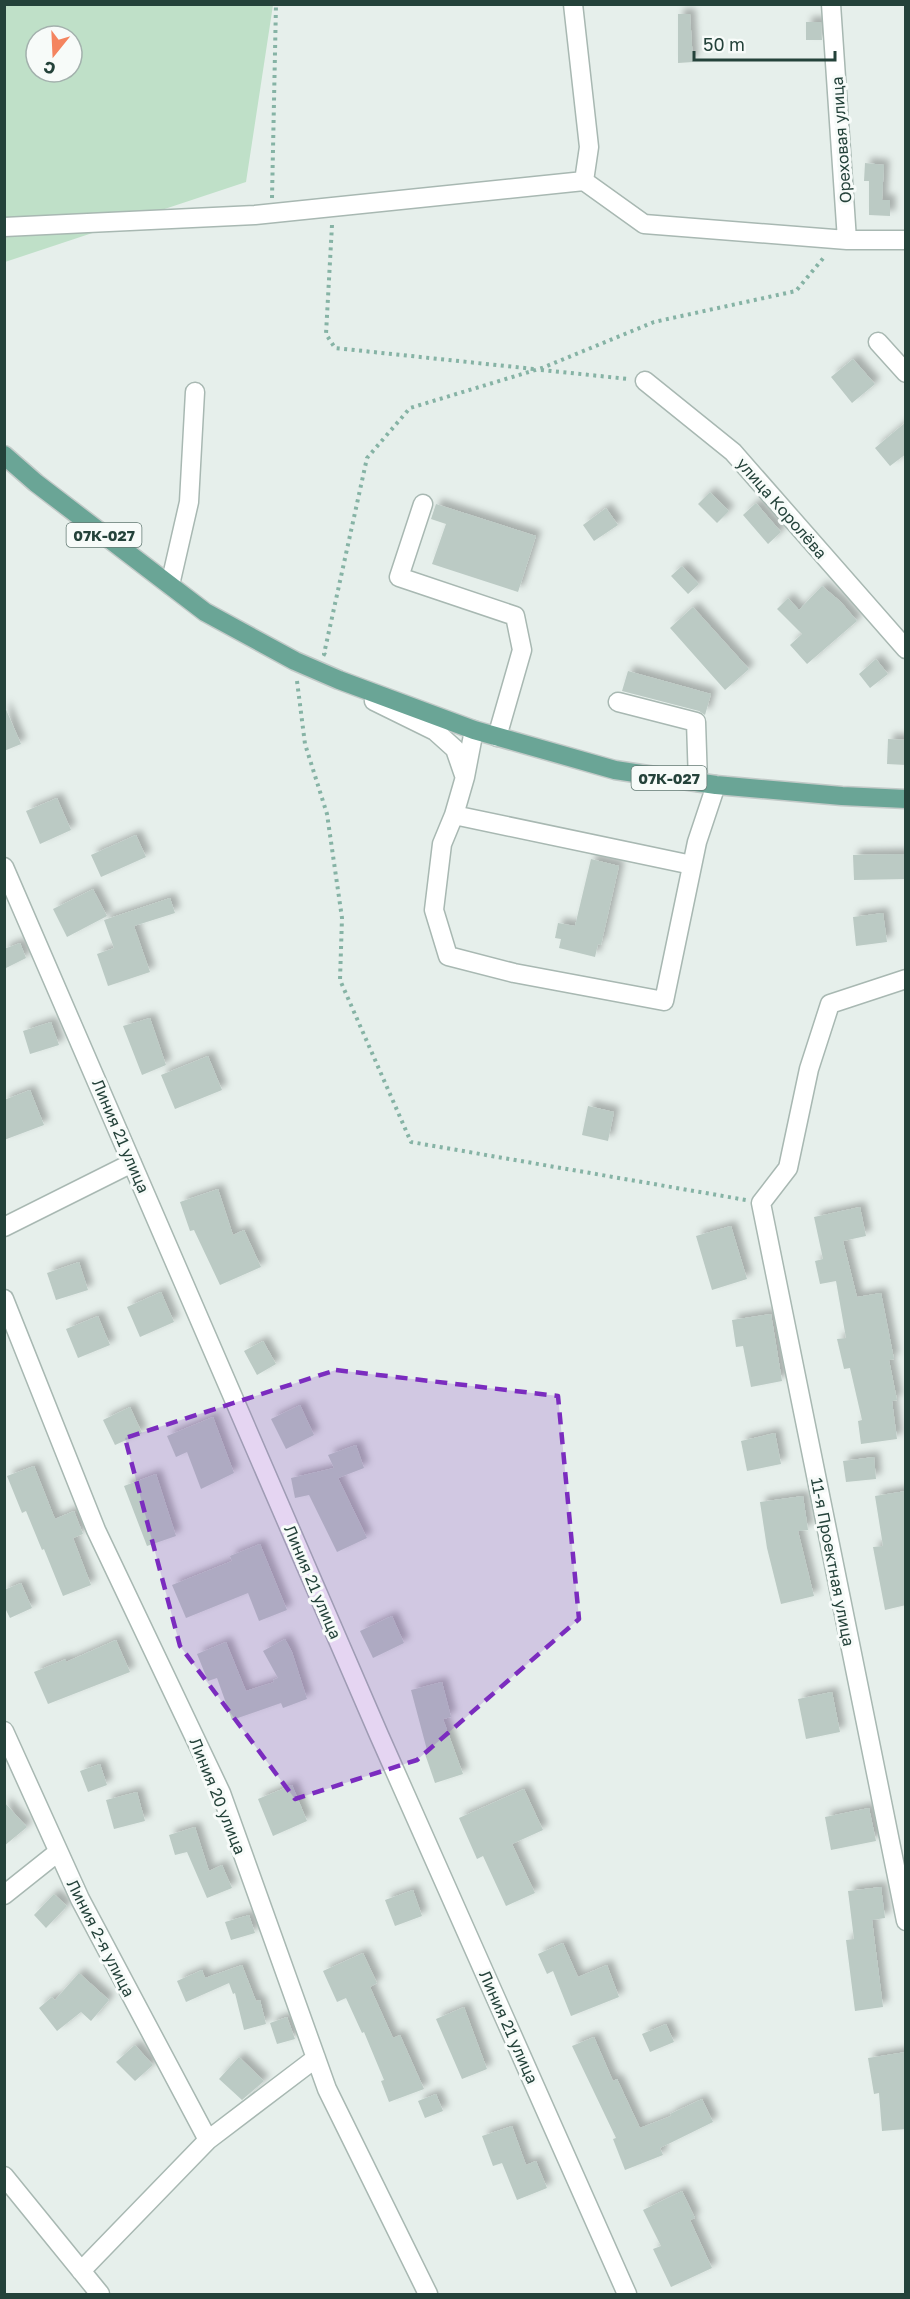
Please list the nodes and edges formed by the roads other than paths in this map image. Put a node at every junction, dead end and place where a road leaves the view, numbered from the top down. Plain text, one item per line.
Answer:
1 (573, 4) edge
2 (831, 4) edge
3 (584, 182) junction
4 (4, 227) edge
5 (843, 240) junction
6 (906, 240) edge
7 (878, 342) dead end
8 (906, 373) edge
9 (645, 381) road end
10 (195, 392) dead end
11 (4, 455) edge
12 (423, 504) dead end
13 (170, 585) junction
14 (906, 649) edge
15 (339, 680) junction
16 (618, 702) dead end
17 (474, 730) junction
18 (497, 737) junction
19 (465, 777) junction
20 (707, 783) junction
21 (906, 799) edge
22 (454, 815) junction
23 (692, 866) junction
24 (4, 867) edge
25 (906, 979) edge
26 (132, 1163) junction
27 (4, 1227) edge
28 (4, 1299) edge
29 (4, 1731) edge
30 (58, 1852) junction
31 (4, 1895) edge
32 (906, 1921) edge
33 (316, 2058) junction
34 (208, 2140) junction
35 (4, 2176) edge
36 (81, 2271) junction
37 (100, 2295) edge
38 (428, 2295) edge
39 (627, 2295) edge

1 - 3 street
2 - 5 street, Ореховая улица
3 - 4 street
3 - 5 street
5 - 6 street
7 - 8 street
9 - 14 street, улица Королёва
10 - 13 street
11 - 13 main road, 07К-027
12 - 18 street
13 - 15 main road, 07К-027
15 - 17 main road, 07К-027
15 - 19 street
16 - 20 street
17 - 18 main road, 07К-027
17 - 19 street
18 - 20 main road, 07К-027
19 - 22 street
20 - 21 main road, 07К-027
20 - 23 street
22 - 23 street
22 - 23 street
24 - 26 street, Линия 21 улица
25 - 32 street, 11-я Проектная улица
26 - 27 street
26 - 39 street, Линия 21 улица
28 - 33 street, Линия 20 улица
29 - 30 street, Линия 2-я улица
30 - 31 street
30 - 34 street, Линия 2-я улица
33 - 34 street
33 - 38 street, Линия 20 улица
34 - 36 street
35 - 36 street
36 - 37 street

